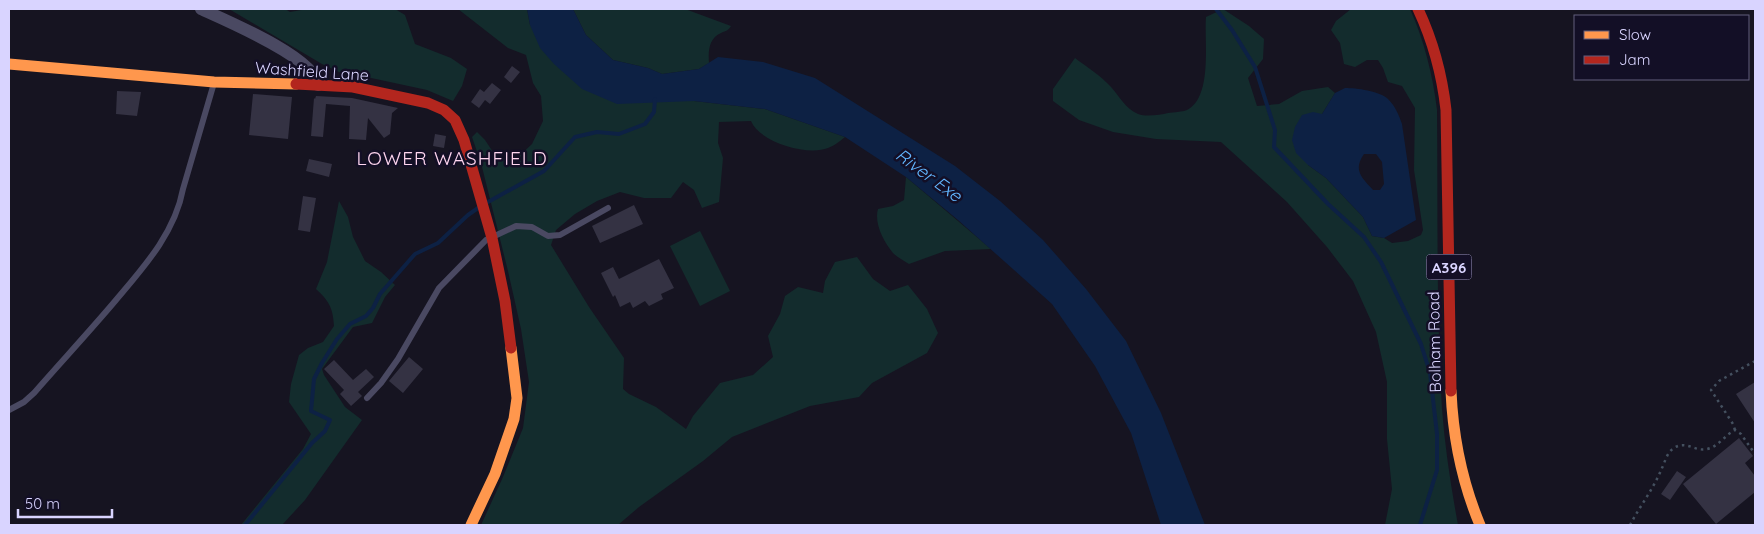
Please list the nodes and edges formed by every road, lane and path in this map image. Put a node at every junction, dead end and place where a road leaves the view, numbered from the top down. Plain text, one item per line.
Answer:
1 (201, 9) edge
2 (1418, 9) edge
3 (9, 64) edge
4 (214, 82) junction
5 (318, 84) junction
6 (608, 208) dead end
7 (492, 238) junction
8 (1755, 361) edge
9 (367, 398) dead end
10 (9, 410) edge
11 (1735, 430) junction
12 (1755, 454) edge
13 (470, 525) edge
14 (1480, 525) edge
15 (1630, 525) edge

1 - 5 street
2 - 14 street, Bolham Road / A396
3 - 4 street, Washfield Lane
4 - 5 street, Washfield Lane
4 - 10 lane
5 - 7 street, Washfield Lane
6 - 7 lane
7 - 9 lane
7 - 13 street, Washfield Lane
8 - 11 path
11 - 12 path
11 - 15 path

